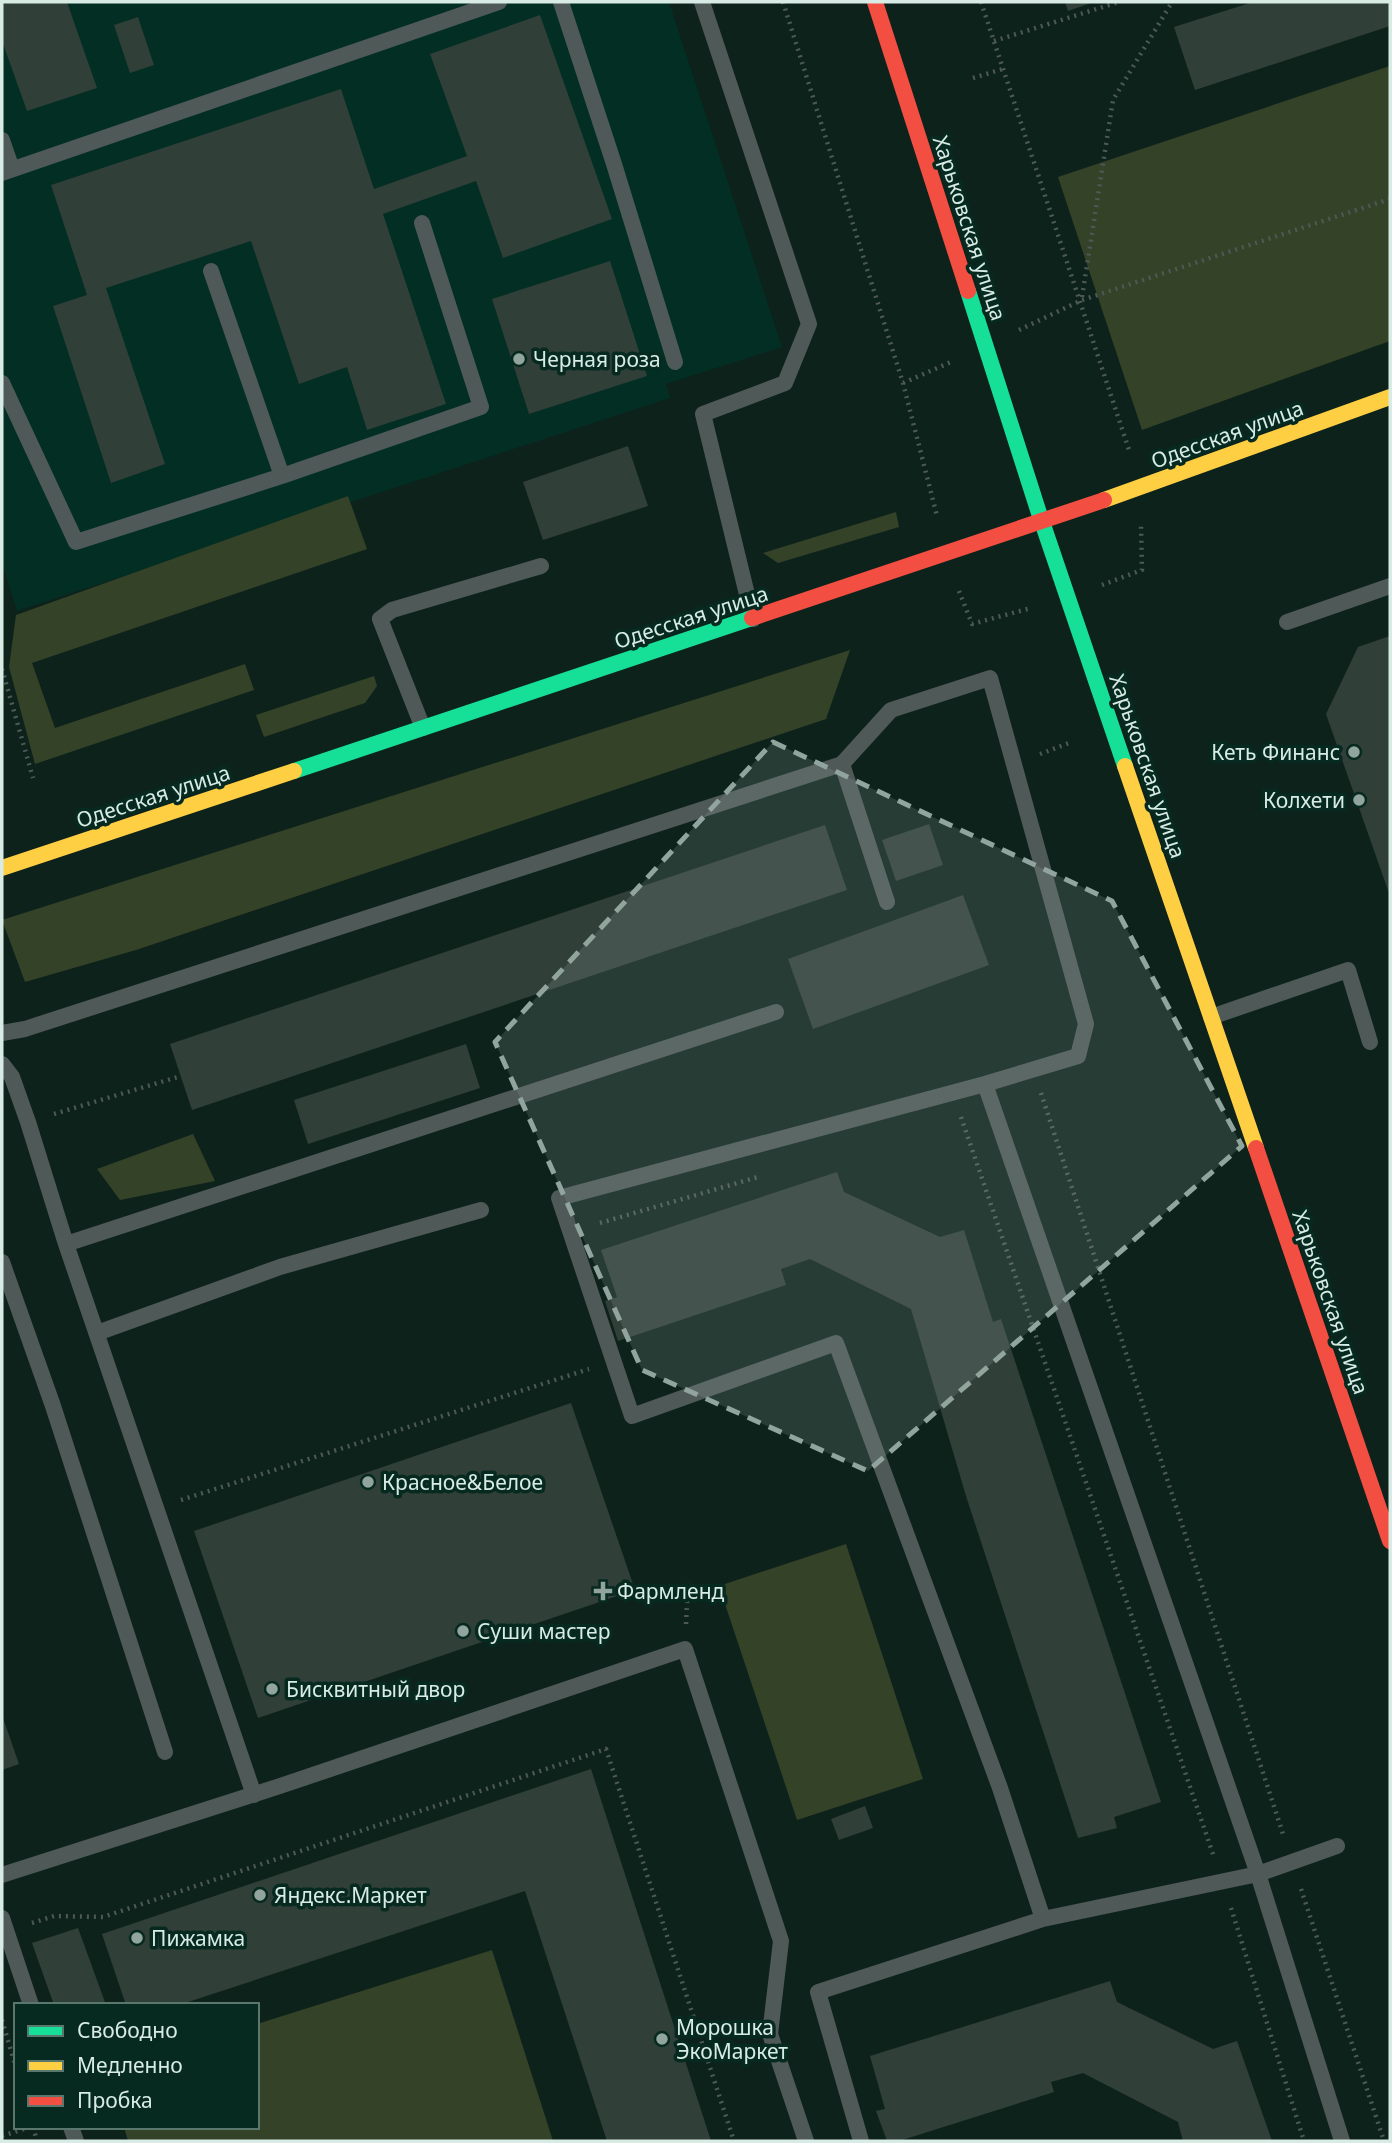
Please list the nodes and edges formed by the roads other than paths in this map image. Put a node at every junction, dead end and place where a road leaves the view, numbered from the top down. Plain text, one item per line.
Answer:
1 (499, 2) edge
2 (561, 2) edge
3 (702, 2) edge
4 (875, 2) edge
5 (2, 140) edge
6 (7, 171) edge
7 (422, 223) dead end
8 (211, 271) dead end
9 (675, 362) dead end
10 (2, 383) edge
11 (1390, 397) edge
12 (282, 476) junction
13 (1042, 523) junction
14 (541, 566) dead end
15 (1390, 586) edge
16 (753, 619) junction
17 (1287, 622) dead end
18 (422, 728) junction
19 (842, 764) junction
20 (2, 868) edge
21 (887, 902) dead end
22 (776, 1012) dead end
23 (1211, 1017) junction
24 (2, 1032) edge
25 (1370, 1042) dead end
26 (2, 1064) edge
27 (985, 1084) junction
28 (481, 1210) dead end
29 (66, 1244) junction
30 (2, 1262) edge
31 (97, 1333) junction
32 (1390, 1541) edge
33 (165, 1752) dead end
34 (254, 1794) junction
35 (1337, 1846) dead end
36 (2, 1874) edge
37 (1258, 1874) junction
38 (1043, 1919) junction
39 (4, 1925) edge
40 (30, 2003) edge
41 (806, 2141) edge
42 (861, 2141) edge
43 (1342, 2141) edge

1 - 6 lane
2 - 9 lane
3 - 16 lane
4 - 13 street, Харьковская улица
5 - 6 lane
7 - 12 lane
8 - 12 lane
10 - 12 lane
11 - 13 street, Одесская улица
13 - 16 street, Одесская улица
13 - 23 street, Харьковская улица
14 - 18 lane
15 - 17 lane
16 - 18 street, Одесская улица
18 - 20 street, Одесская улица
19 - 21 lane
19 - 24 lane
19 - 27 lane
22 - 29 lane
23 - 25 lane
23 - 32 street, Харьковская улица
26 - 29 lane
27 - 37 lane
27 - 38 lane
28 - 31 lane
29 - 31 lane
30 - 33 lane
31 - 34 lane
34 - 36 lane
34 - 41 lane
35 - 37 lane
37 - 38 lane
37 - 43 lane
38 - 42 lane
39 - 40 lane

